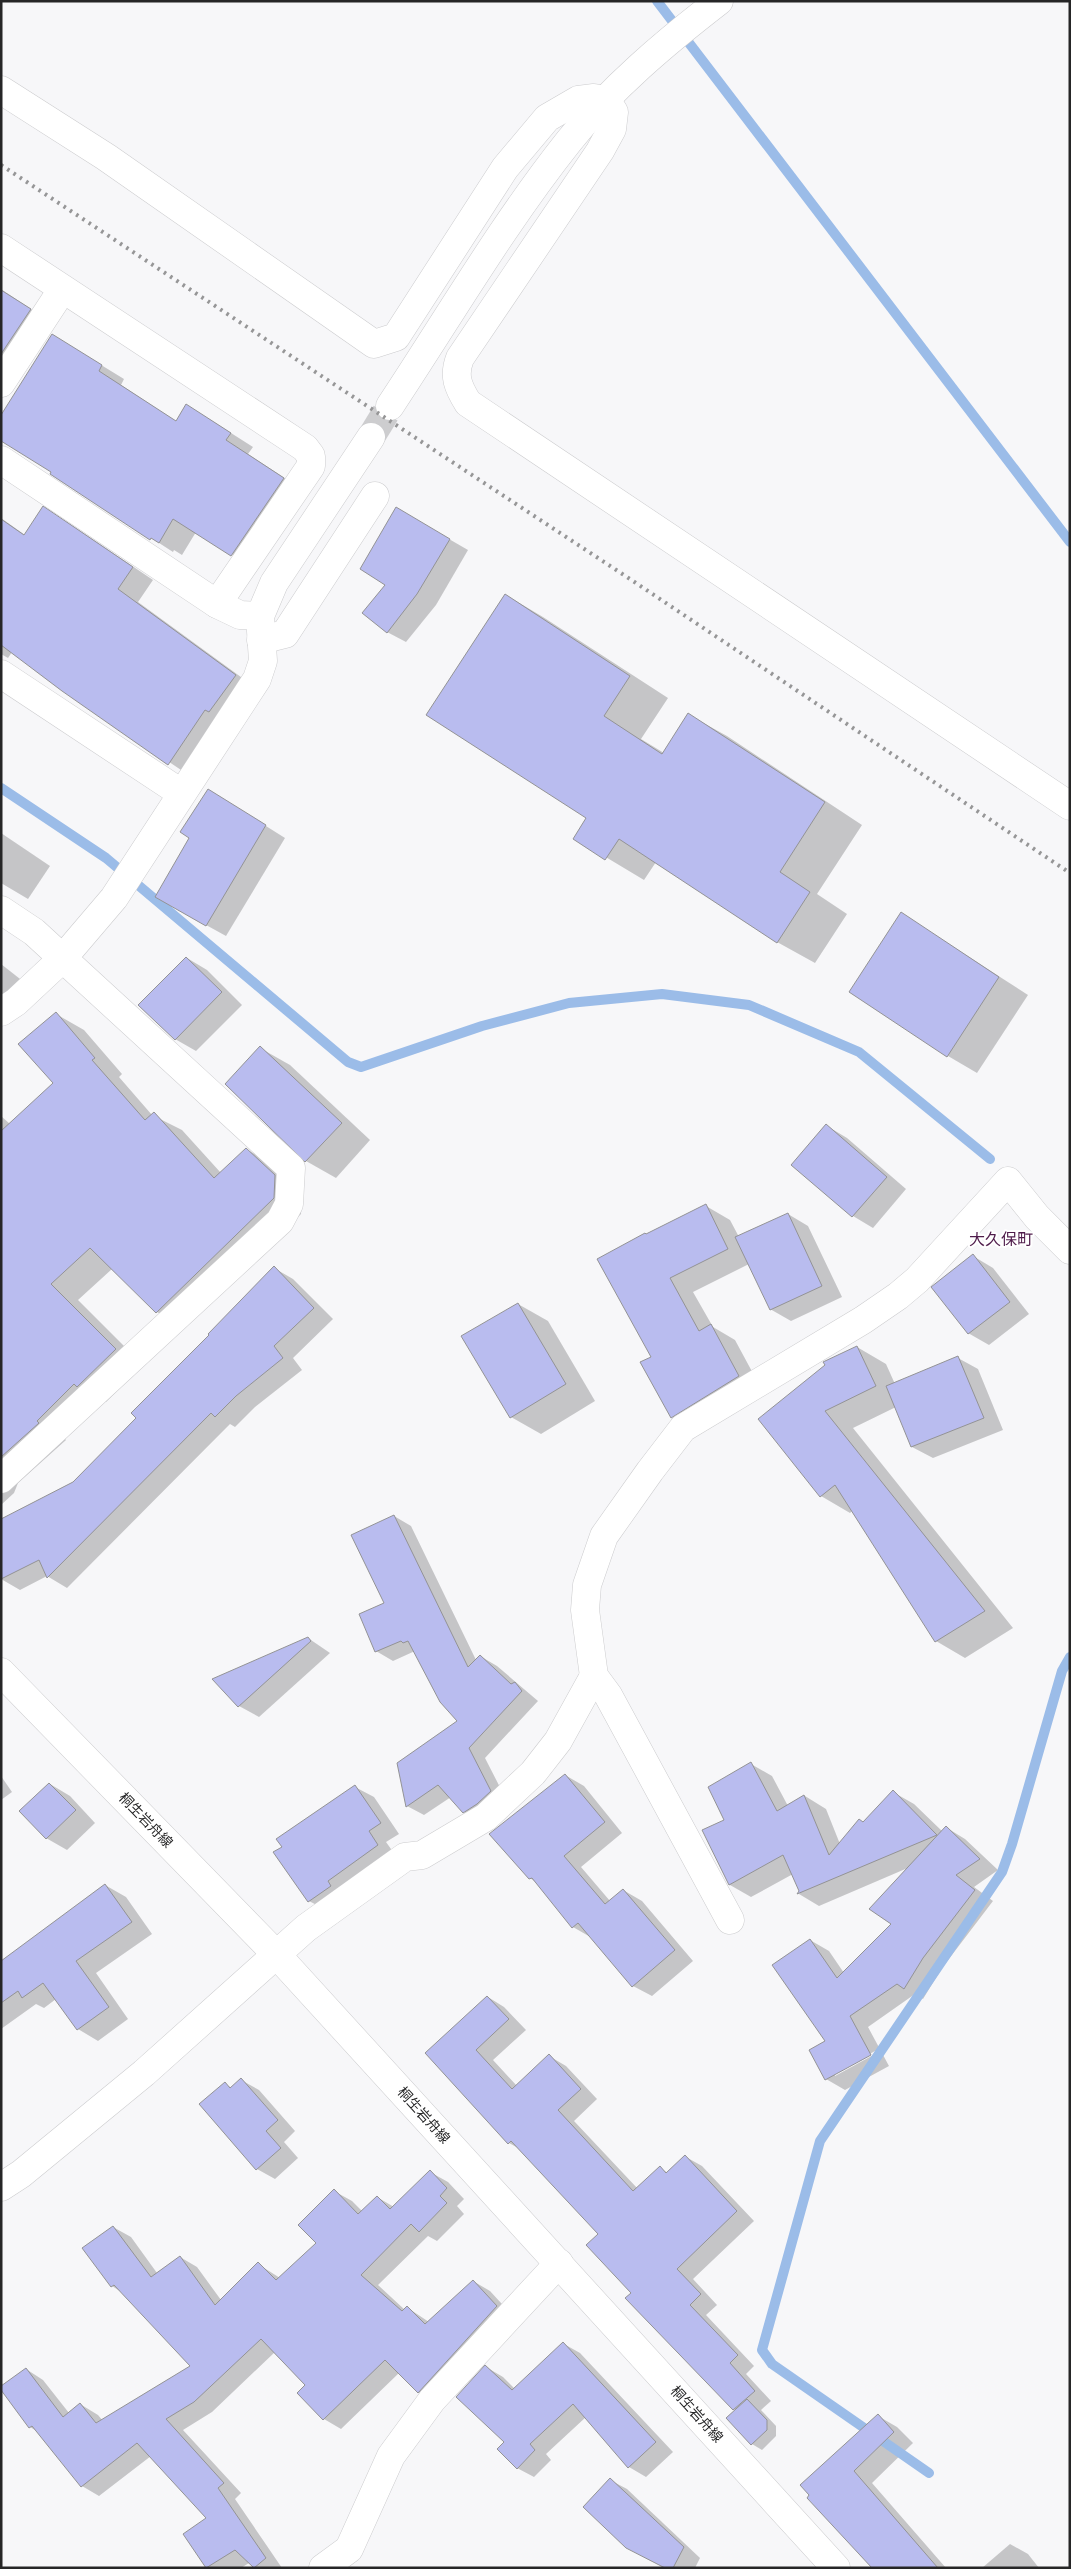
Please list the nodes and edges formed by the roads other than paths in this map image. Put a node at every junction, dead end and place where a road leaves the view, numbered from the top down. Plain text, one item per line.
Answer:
1 (719, 1) edge
2 (1, 90) edge
3 (606, 100) junction
4 (1, 248) edge
5 (62, 290) junction
6 (1, 383) edge
7 (390, 406) tunnel mouth
8 (371, 437) tunnel mouth
9 (1, 460) edge
10 (375, 496) dead end
11 (217, 604) junction
12 (260, 628) junction
13 (1, 674) edge
14 (181, 793) junction
15 (1070, 806) edge
16 (1, 910) edge
17 (62, 959) junction
18 (1, 1012) edge
19 (1070, 1250) edge
20 (1, 1480) edge
21 (1, 1672) edge
22 (594, 1676) junction
23 (730, 1920) dead end
24 (276, 1954) junction
25 (1, 2187) edge
26 (560, 2263) junction
27 (323, 2568) edge
28 (836, 2568) edge

1 - 3 street
2 - 3 street
3 - 7 street
3 - 15 street
4 - 5 street
5 - 6 street
5 - 11 street
8 - 12 street
9 - 11 street
10 - 12 street
11 - 12 street
12 - 14 street
13 - 14 street
14 - 17 street
16 - 17 street
17 - 18 street
17 - 20 street
19 - 22 street
21 - 24 street, 桐生岩舟線
22 - 23 street
22 - 24 street
24 - 25 street
24 - 26 street, 桐生岩舟線
26 - 27 street
26 - 28 street, 桐生岩舟線

